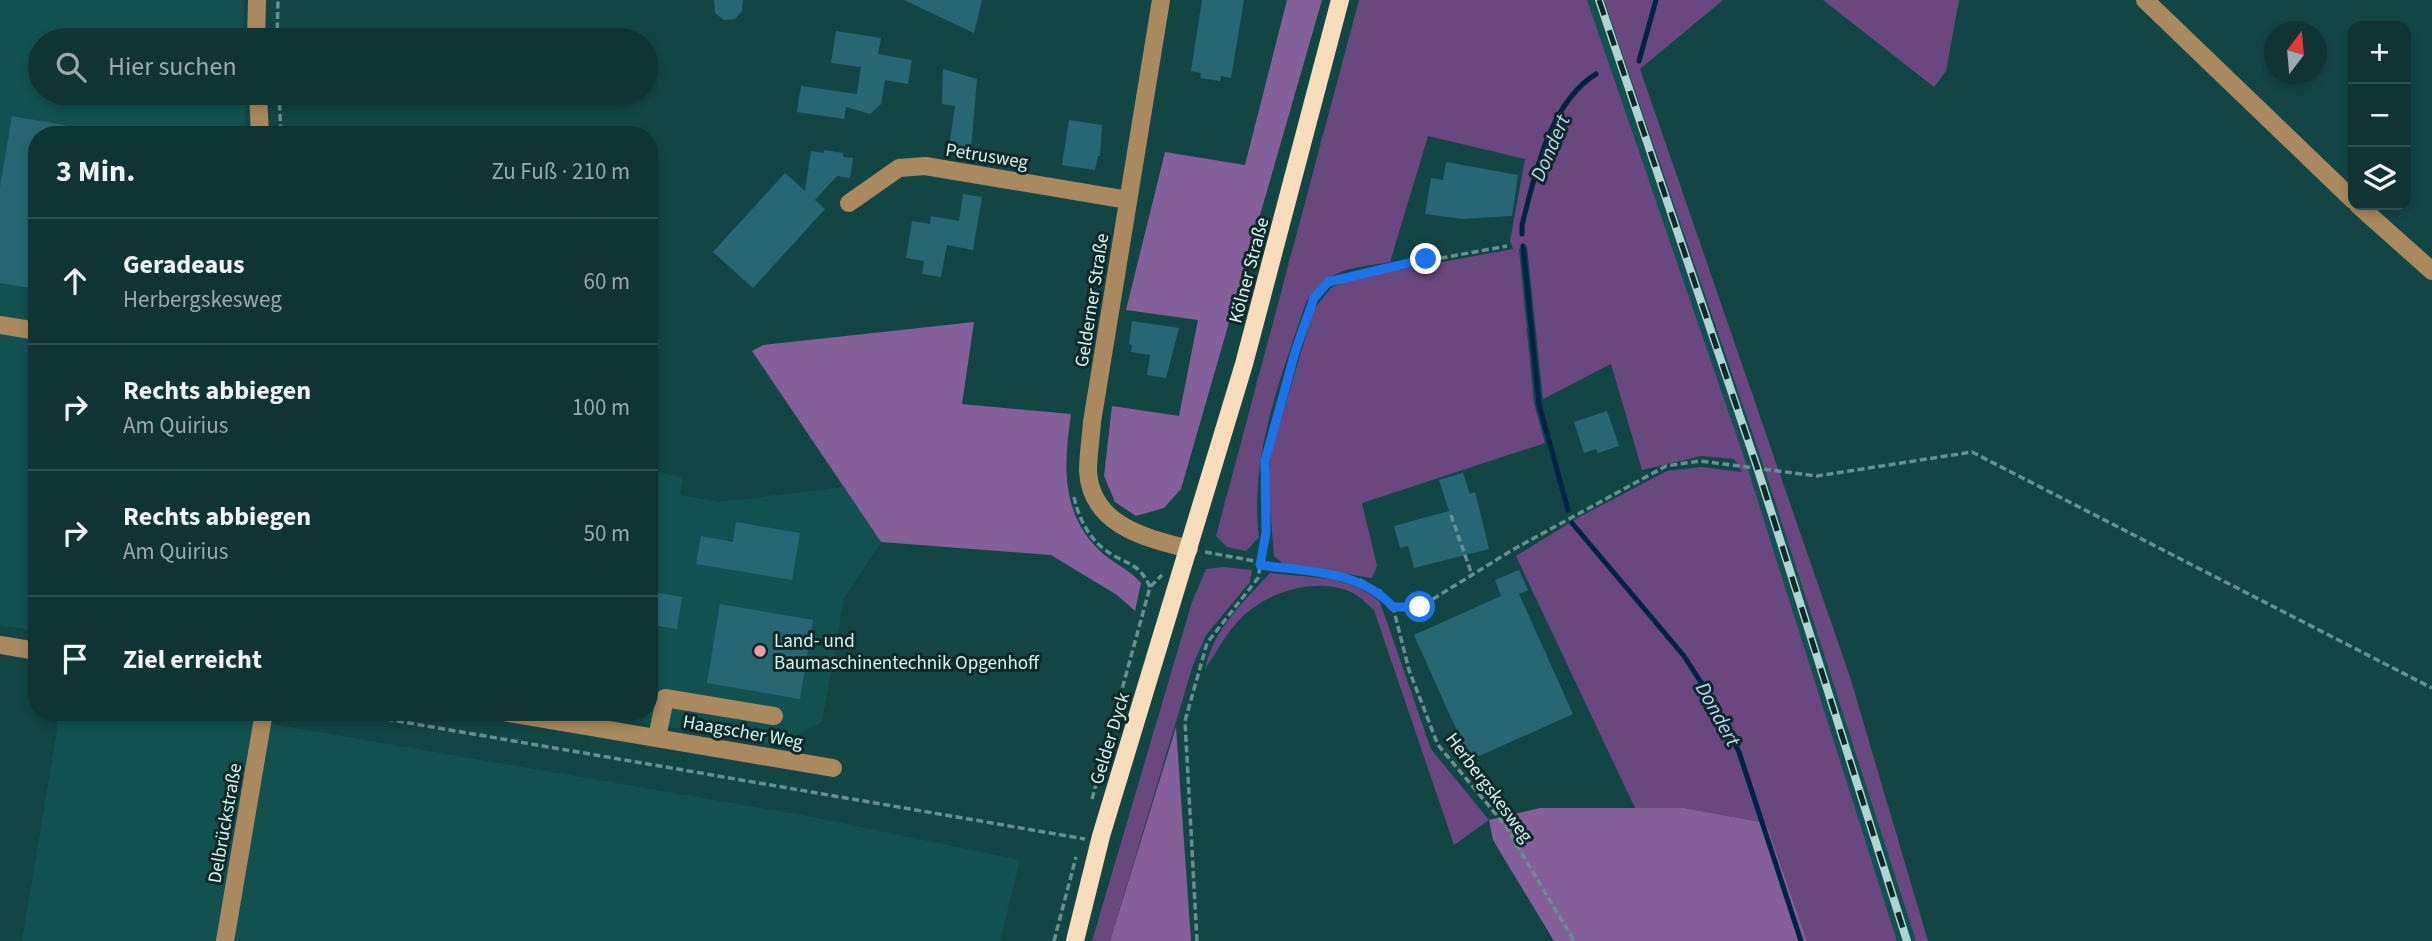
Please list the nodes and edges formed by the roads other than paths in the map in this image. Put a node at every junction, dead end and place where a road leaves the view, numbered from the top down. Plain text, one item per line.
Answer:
1 (257, 0) edge
2 (1161, 0) edge
3 (1340, 0) edge
4 (2145, 0) edge
5 (256, 28) edge
6 (259, 105) edge
7 (260, 126) edge
8 (2348, 195) edge
9 (1128, 200) junction
10 (849, 203) dead end
11 (2364, 210) edge
12 (2432, 271) edge
13 (0, 325) edge
14 (28, 330) edge
15 (1189, 549) junction
16 (0, 645) edge
17 (28, 650) edge
18 (775, 716) dead end
19 (262, 721) edge
20 (607, 721) edge
21 (657, 738) junction
22 (833, 768) dead end
23 (225, 941) edge
24 (1074, 941) edge

1 - 5 street
2 - 9 street, Gelderner Straße
3 - 15 main road, Kölner Straße
4 - 8 street
6 - 7 street
9 - 10 street, Petrusweg
9 - 15 street, Gelderner Straße
11 - 12 street
13 - 14 street
15 - 24 main road, Gelder Dyck
16 - 17 street
18 - 21 street
19 - 23 street, Delbrückstraße
20 - 21 street, Haagscher Weg
21 - 22 street, Haagscher Weg

